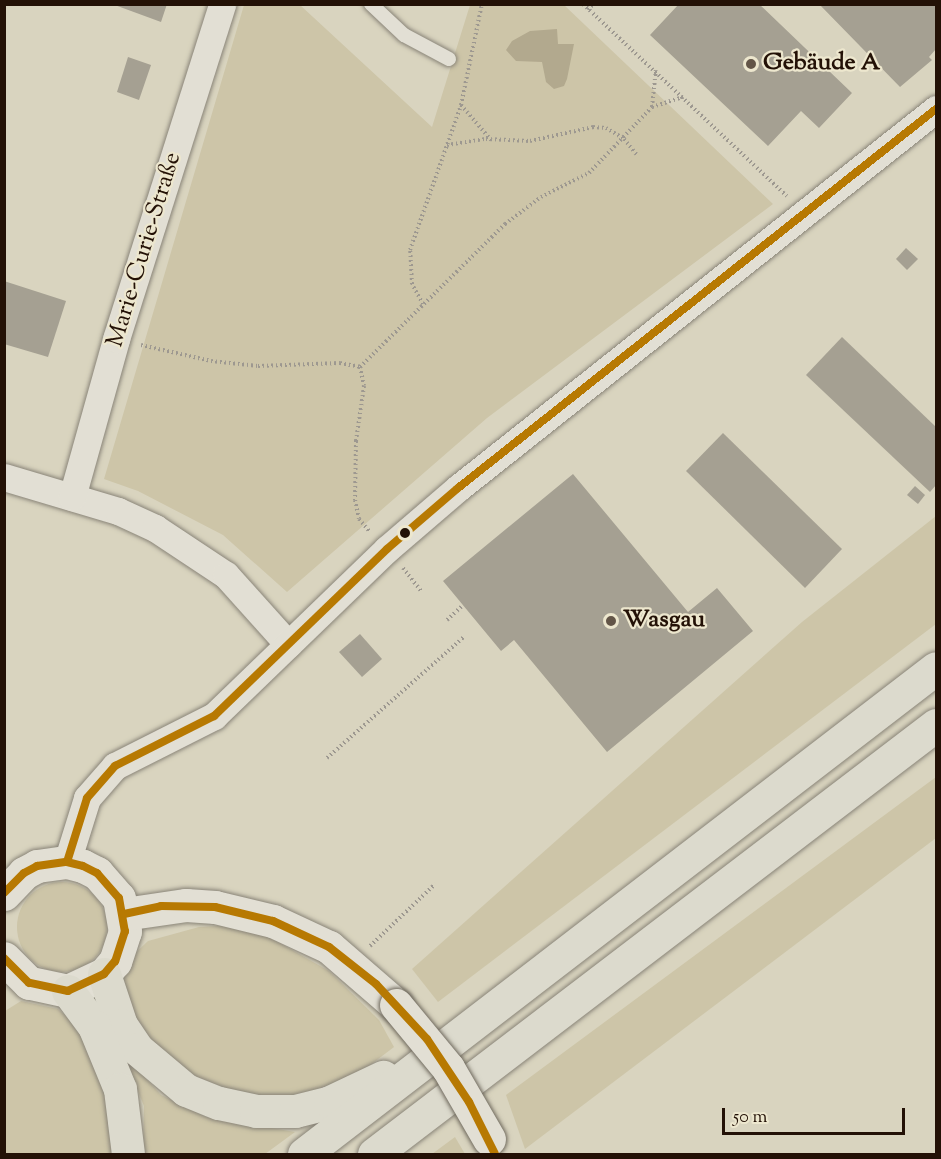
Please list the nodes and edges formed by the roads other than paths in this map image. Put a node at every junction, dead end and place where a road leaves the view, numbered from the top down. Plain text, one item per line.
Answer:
1 (222, 4) edge
2 (370, 4) edge
3 (449, 59) dead end
4 (936, 109) edge
5 (4, 477) edge
6 (72, 497) junction
7 (288, 644) junction
8 (936, 668) edge
9 (936, 725) edge
10 (67, 862) junction
11 (4, 894) edge
12 (124, 914) junction
13 (6, 964) edge
14 (104, 974) junction
15 (68, 991) junction
16 (483, 1018) junction
17 (492, 1147) edge
18 (379, 1152) edge
19 (128, 1155) edge
20 (304, 1155) edge

1 - 6 street, Marie-Curie-Straße
2 - 3 lane
4 - 7 street
5 - 6 street
6 - 7 street
7 - 10 street
8 - 16 highway
9 - 18 highway
10 - 11 main road
10 - 12 main road
12 - 14 main road
12 - 17 main road, bridge
13 - 15 main road
14 - 15 main road
14 - 16 highway
15 - 19 highway
16 - 20 highway

